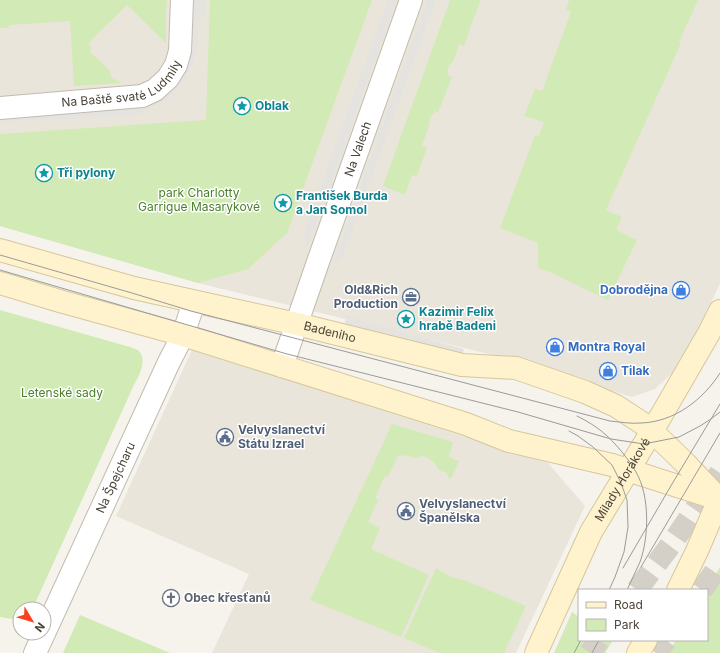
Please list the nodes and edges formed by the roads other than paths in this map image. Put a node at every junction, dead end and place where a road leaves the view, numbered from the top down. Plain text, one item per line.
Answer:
1 (182, 0) edge
2 (411, 0) edge
3 (0, 108) edge
4 (0, 250) edge
5 (0, 283) edge
6 (194, 302) junction
7 (720, 311) edge
8 (297, 324) junction
9 (183, 335) junction
10 (282, 366) junction
11 (652, 431) junction
12 (628, 470) junction
13 (720, 498) edge
14 (678, 589) edge
15 (645, 641) edge
16 (35, 653) edge
17 (536, 653) edge
18 (638, 653) edge

1 - 3 street, Na Baště svaté Ludmily
2 - 8 street, Na Valech
4 - 6 main road, Badeniho
5 - 9 main road
6 - 8 main road, Badeniho
6 - 9 street, Na Špejcharu
7 - 11 main road, Milady Horákové
8 - 10 street, Na Valech
8 - 11 main road, Badeniho
9 - 10 main road
9 - 16 street, Na Špejcharu
10 - 12 main road
11 - 12 main road, Milady Horákové
11 - 13 main road, Badeniho
12 - 13 main road
12 - 17 main road, Milady Horákové
13 - 14 main road
15 - 18 main road

